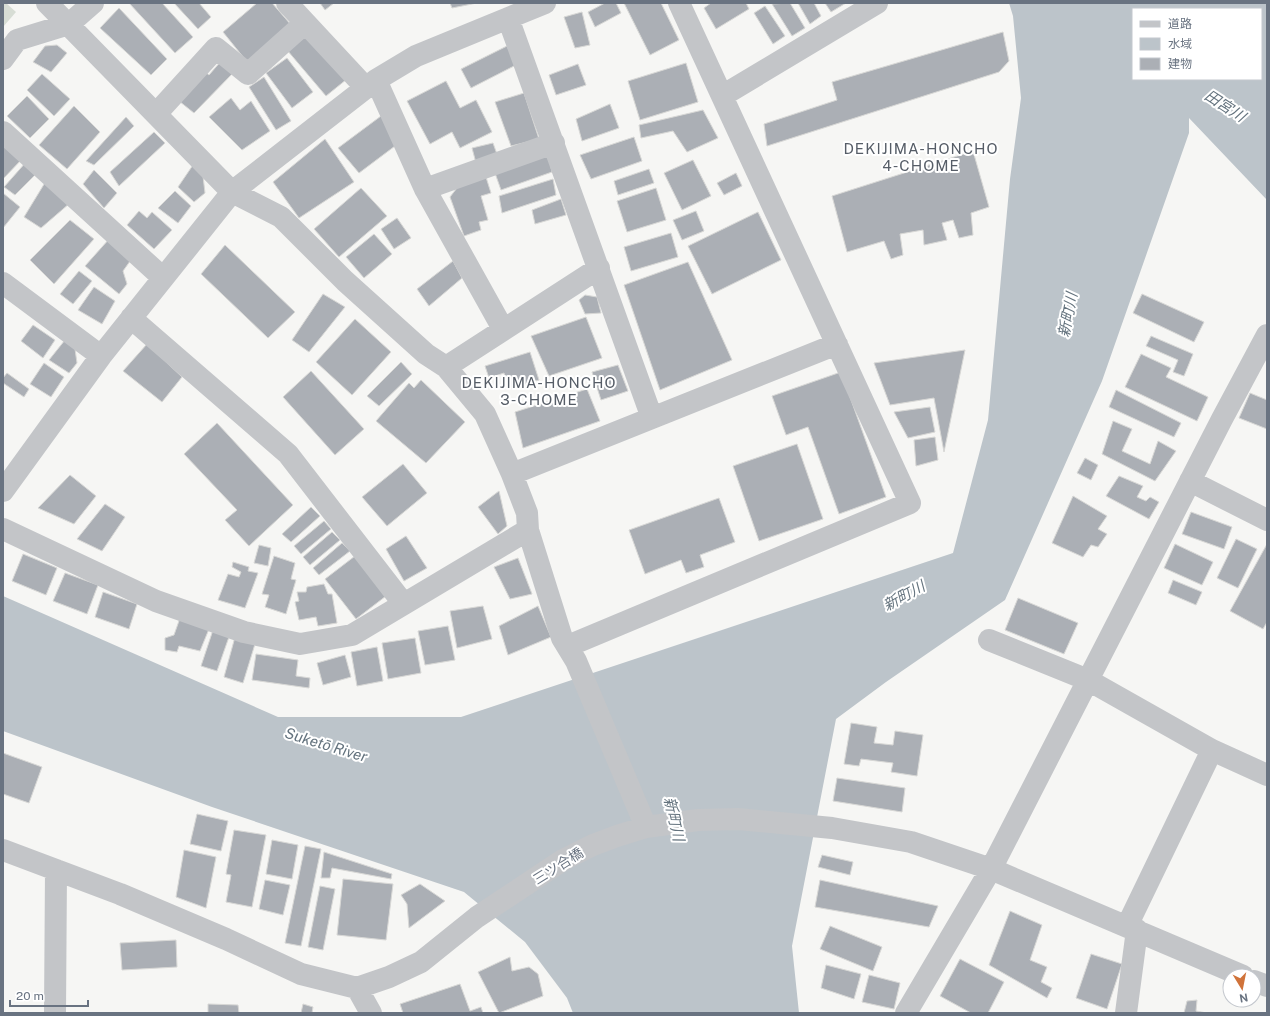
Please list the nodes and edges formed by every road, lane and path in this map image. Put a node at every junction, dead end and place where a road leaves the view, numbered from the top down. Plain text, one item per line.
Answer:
1 (47, 3) edge
2 (93, 3) edge
3 (287, 3) edge
4 (546, 3) edge
5 (679, 3) edge
6 (877, 3) edge
7 (508, 18) junction
8 (305, 23) junction
9 (70, 24) junction
10 (3, 59) edge
11 (371, 84) junction
12 (722, 96) junction
13 (156, 114) junction
14 (3, 132) edge
15 (554, 143) junction
16 (425, 189) junction
17 (232, 192) junction
18 (599, 268) junction
19 (162, 277) junction
20 (3, 283) edge
21 (131, 318) junction
22 (503, 329) junction
23 (1267, 335) edge
24 (837, 344) junction
25 (101, 356) junction
26 (446, 367) junction
27 (652, 418) junction
28 (512, 474) junction
29 (1190, 481) junction
30 (3, 491) edge
31 (1267, 520) edge
32 (3, 529) edge
33 (528, 530) junction
34 (403, 603) junction
35 (988, 640) dead end
36 (572, 654) junction
37 (1088, 680) junction
38 (1212, 750) junction
39 (1267, 775) edge
40 (646, 827) junction
41 (3, 850) edge
42 (991, 869) junction
43 (56, 870) junction
44 (1132, 928) junction
45 (1224, 968) edge
46 (357, 988) junction
47 (55, 1013) edge
48 (372, 1013) edge
49 (906, 1013) edge
50 (1126, 1013) edge

1 - 9 street
2 - 9 street
3 - 8 street
4 - 7 street
5 - 12 street
6 - 12 street
7 - 11 street
7 - 15 street
8 - 11 street
8 - 13 street
9 - 10 street
9 - 13 street
11 - 16 street
11 - 17 street
12 - 24 street
13 - 17 street
14 - 19 street
15 - 16 street
15 - 18 street
16 - 22 street
17 - 19 street
17 - 26 street
18 - 22 street
18 - 27 street
19 - 21 street
20 - 25 street
21 - 25 street
21 - 34 street
22 - 26 street
23 - 29 street
24 - 27 street
24 - 36 street
25 - 30 street
26 - 28 street
27 - 28 street
28 - 33 street
29 - 31 street
29 - 37 street
32 - 34 street
33 - 34 street
33 - 36 street
35 - 37 street
36 - 40 street
37 - 38 street
37 - 42 street
38 - 39 street
38 - 44 street
40 - 42 street, 三ツ合橋
40 - 46 street, 三ツ合橋
41 - 43 street
42 - 44 street, 三ツ合橋
42 - 49 street
43 - 46 street
43 - 47 street
44 - 45 street, 三ツ合橋
44 - 50 street
46 - 48 street

